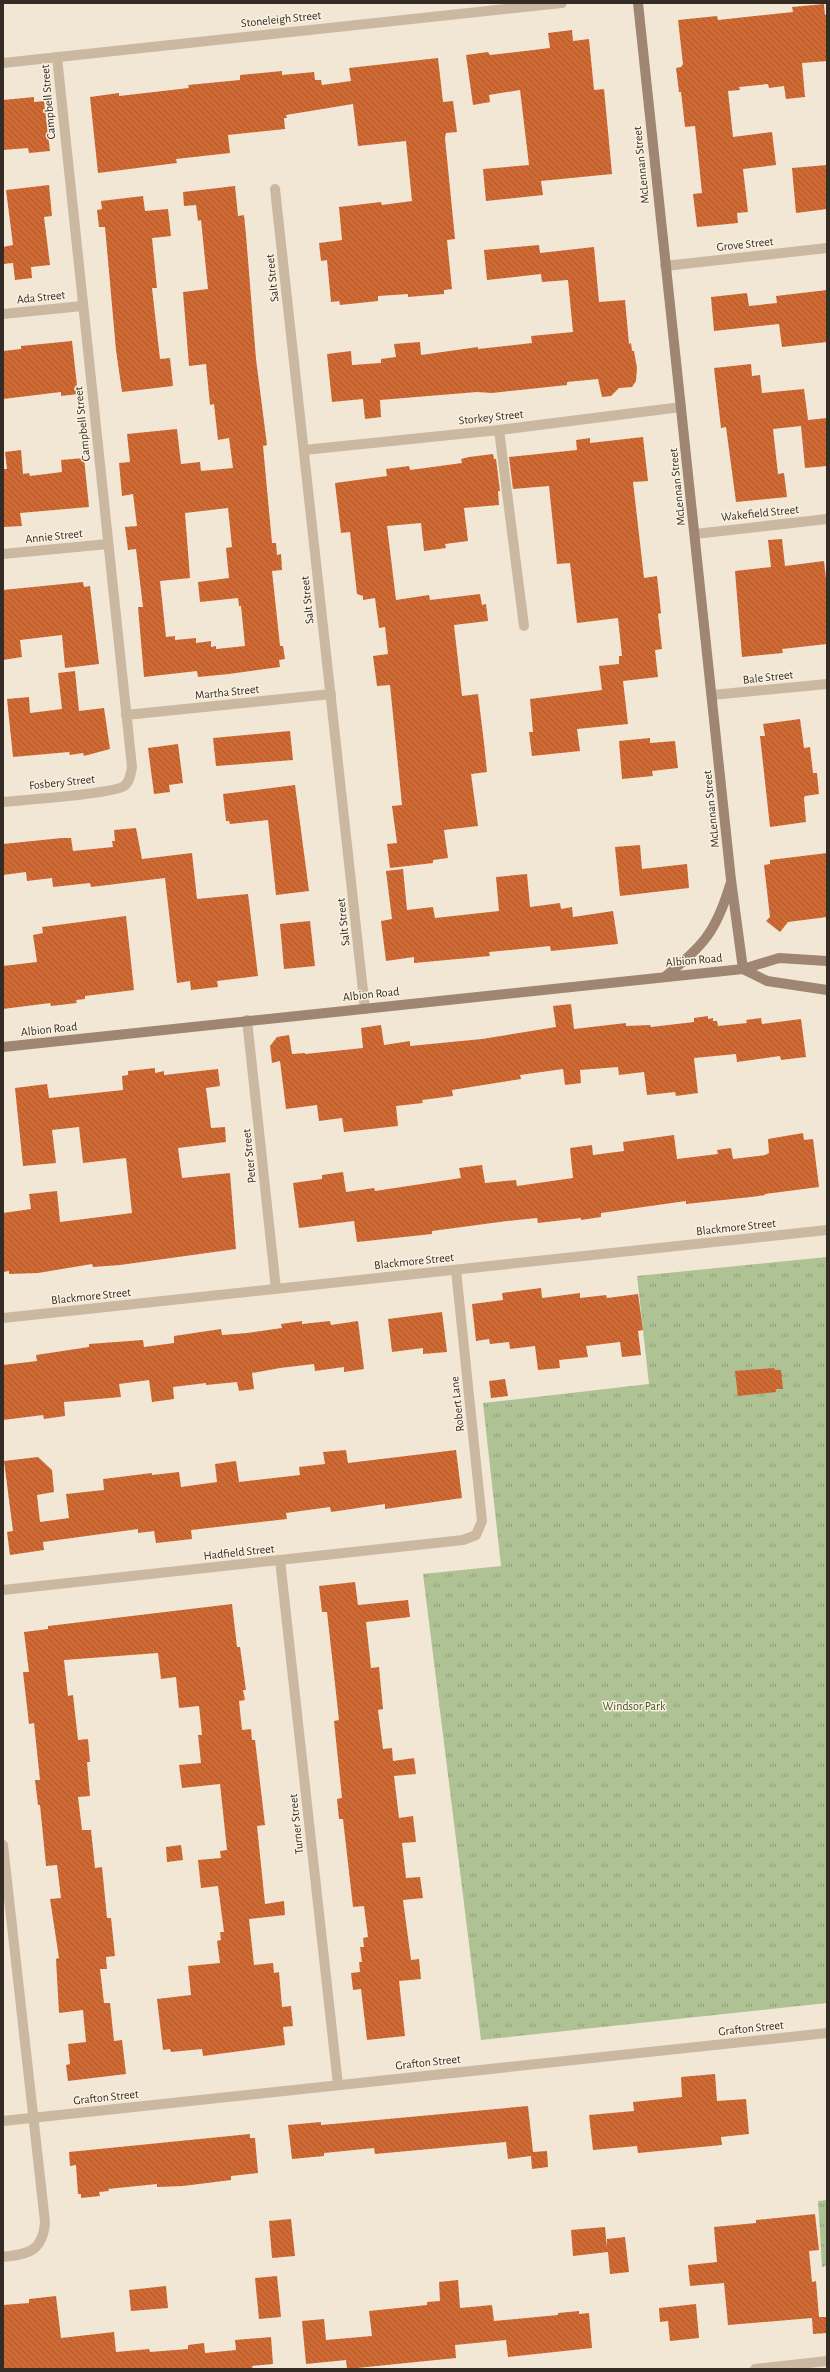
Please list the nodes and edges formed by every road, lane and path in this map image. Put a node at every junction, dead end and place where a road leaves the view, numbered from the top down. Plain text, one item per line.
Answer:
1 (562, 3) edge
2 (638, 3) edge
3 (57, 56) junction
4 (3, 63) edge
5 (275, 189) dead end
6 (827, 248) edge
7 (665, 266) junction
8 (82, 306) junction
9 (3, 314) edge
10 (681, 407) junction
11 (499, 430) junction
12 (304, 450) junction
13 (827, 519) edge
14 (695, 534) junction
15 (108, 544) junction
16 (3, 554) edge
17 (524, 626) dead end
18 (827, 684) edge
19 (330, 694) junction
20 (712, 695) junction
21 (126, 715) junction
22 (123, 786) joint
23 (3, 802) edge
24 (731, 880) junction
25 (827, 961) edge
26 (743, 969) junction
27 (666, 976) junction
28 (827, 990) edge
29 (365, 1008) junction
30 (247, 1020) junction
31 (3, 1047) edge
32 (827, 1230) edge
33 (456, 1270) junction
34 (276, 1289) junction
35 (3, 1318) edge
36 (476, 1535) joint
37 (280, 1560) junction
38 (3, 1590) edge
39 (3, 1845) edge
40 (827, 2033) edge
41 (338, 2085) junction
42 (32, 2118) junction
43 (3, 2121) edge
44 (3, 2257) edge
45 (827, 2361) edge
46 (755, 2369) edge

1 - 3 street, Stoneleigh Street
2 - 7 street, McLennan Street
3 - 4 street, Stoneleigh Street
3 - 8 street, Campbell Street
5 - 12 street, Salt Street
6 - 7 street, Grove Street
7 - 10 street, McLennan Street
8 - 9 street, Ada Street
8 - 15 street, Campbell Street
10 - 11 street, Storkey Street
10 - 14 street, McLennan Street
11 - 12 street, Storkey Street
11 - 17 street
12 - 19 street, Salt Street
13 - 14 street, Wakefield Street
14 - 20 street, McLennan Street
15 - 16 street, Annie Street
15 - 21 street, Campbell Street
18 - 20 street, Bale Street
19 - 21 street, Martha Street
19 - 29 street, Salt Street
20 - 24 street, McLennan Street
21 - 22 street, Campbell Street
22 - 23 street, Fosbery Street
24 - 26 street, McLennan Street
24 - 27 street
25 - 26 street, Albion Road
26 - 27 street, Albion Road
26 - 28 street
27 - 29 street, Albion Road
29 - 30 street, Albion Road
30 - 31 street, Albion Road
30 - 34 street, Peter Street
32 - 33 street, Blackmore Street
33 - 34 street, Blackmore Street
33 - 36 street, Robert Lane
34 - 35 street, Blackmore Street
36 - 37 street, Hadfield Street
37 - 38 street, Hadfield Street
37 - 41 street, Turner Street
39 - 42 street
40 - 41 street, Grafton Street
41 - 42 street, Grafton Street
42 - 43 street, Grafton Street
42 - 44 street
45 - 46 street

